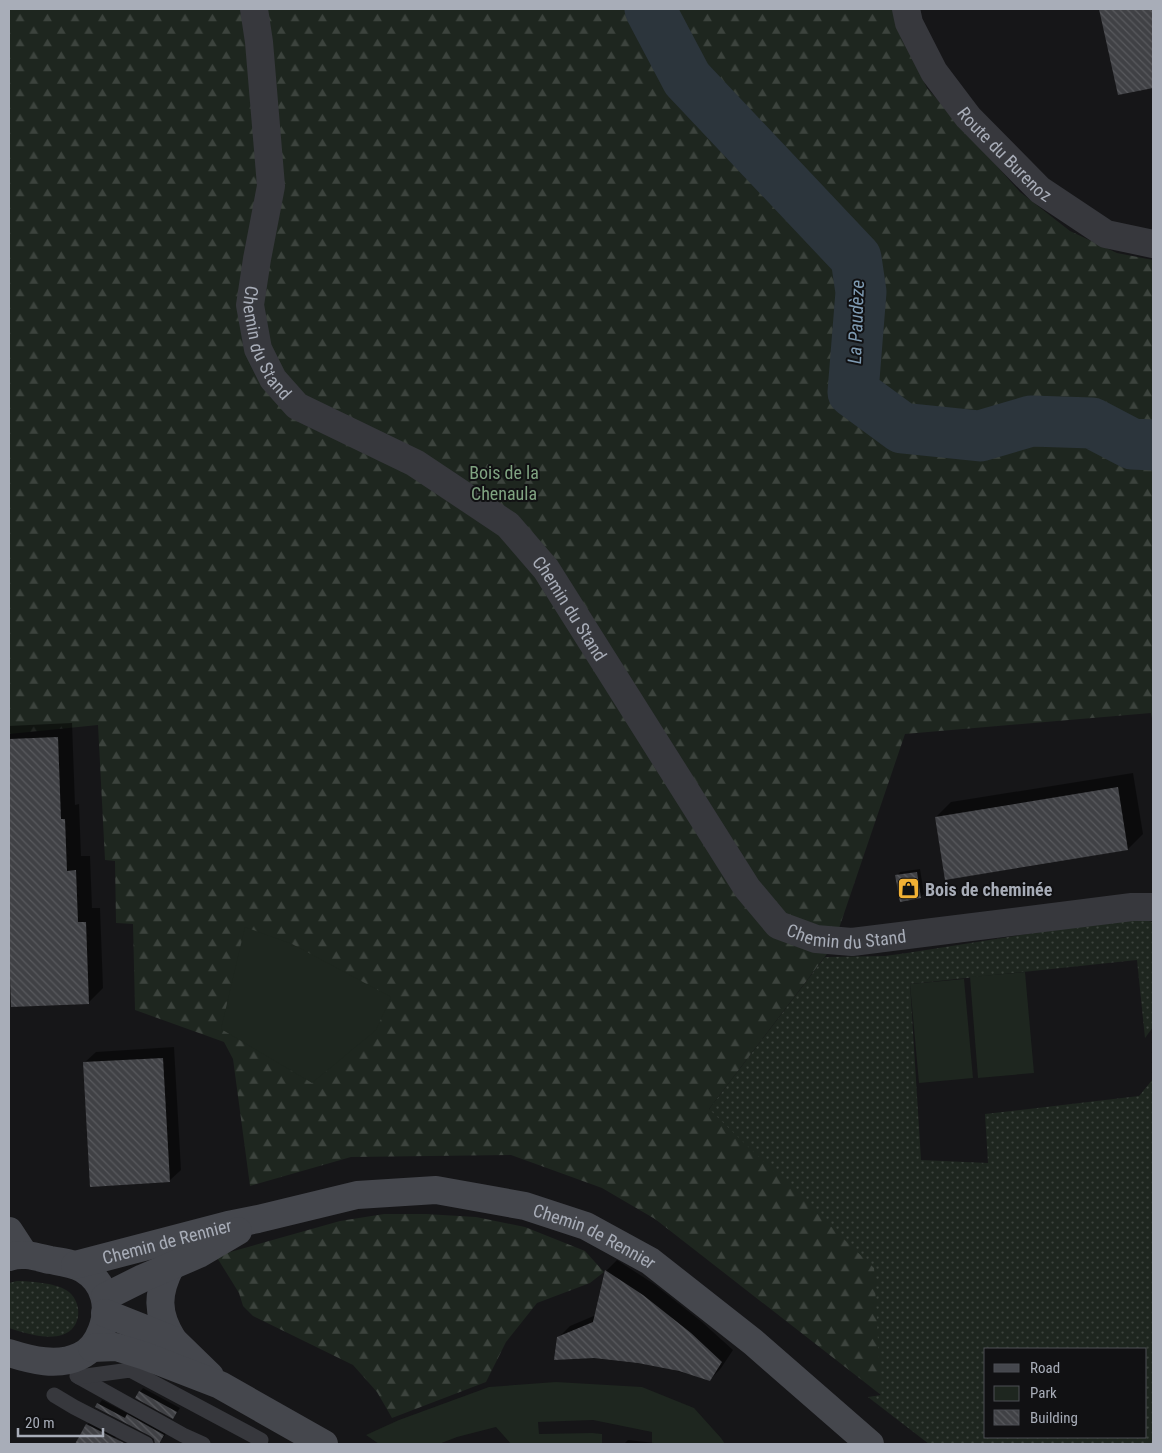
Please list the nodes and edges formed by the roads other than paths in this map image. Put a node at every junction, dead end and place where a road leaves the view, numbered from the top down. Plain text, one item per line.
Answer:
1 (254, 9) edge
2 (906, 9) edge
3 (1153, 244) edge
4 (1153, 906) edge
5 (258, 1219) junction
6 (9, 1231) edge
7 (16, 1256) edge
8 (75, 1265) junction
9 (171, 1266) junction
10 (105, 1305) junction
11 (173, 1340) junction
12 (92, 1348) junction
13 (9, 1353) edge
14 (51, 1361) junction
15 (79, 1378) junction
16 (220, 1385) junction
17 (54, 1395) dead end
18 (289, 1424) junction
19 (258, 1442) edge
20 (146, 1444) edge
21 (203, 1444) edge
22 (324, 1444) edge
23 (870, 1444) edge

1 - 4 street, Chemin du Stand
2 - 3 street, Route du Burenoz
5 - 8 street, Chemin de Rennier
5 - 9 street, Chemin de Rennier
5 - 23 street, Chemin de Rennier
6 - 7 street
7 - 8 street
8 - 10 street
9 - 10 street, Chemin de Rennier
9 - 11 street
10 - 11 street
10 - 12 street
11 - 16 street
12 - 14 street
12 - 16 street
13 - 14 street
14 - 15 lane
15 - 19 lane
15 - 21 lane
16 - 18 street
17 - 20 lane
18 - 19 lane
18 - 22 street

